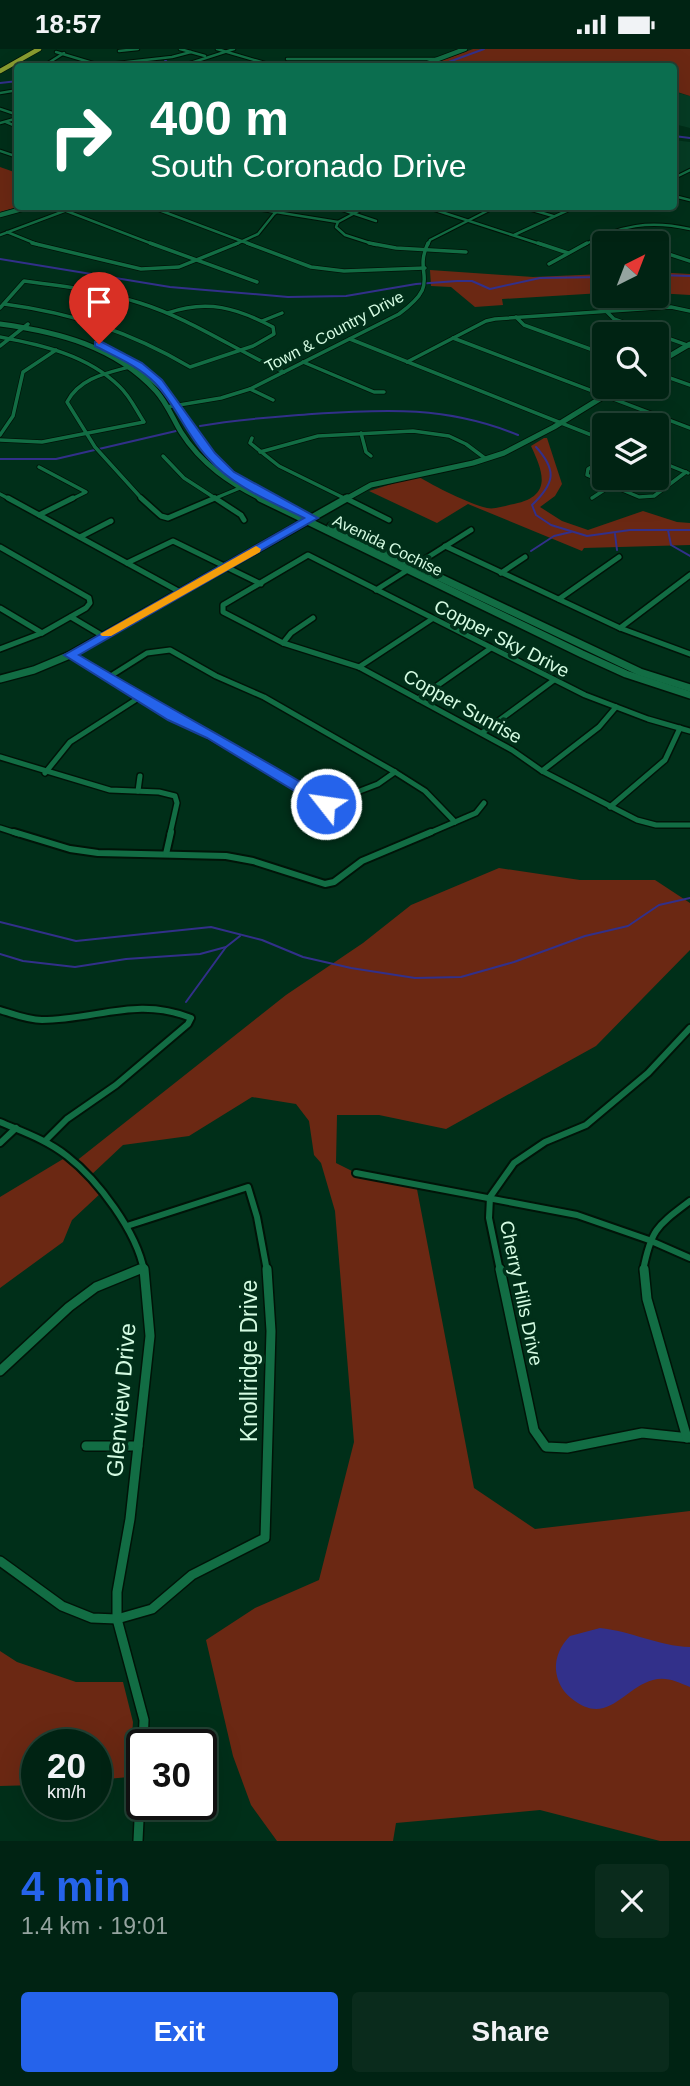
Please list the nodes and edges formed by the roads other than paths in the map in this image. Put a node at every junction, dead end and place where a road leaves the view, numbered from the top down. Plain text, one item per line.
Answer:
1 (30, 49) edge
2 (39, 49) edge
3 (138, 49) edge
4 (180, 49) edge
5 (217, 49) edge
6 (234, 49) edge
7 (354, 49) edge
8 (465, 49) edge
9 (119, 51) dead end
10 (225, 51) junction
11 (56, 52) dead end
12 (191, 52) junction
13 (64, 53) junction
14 (207, 57) junction
15 (355, 57) junction
16 (288, 59) dead end
17 (437, 59) junction
18 (48, 63) edge
19 (92, 63) edge
20 (116, 63) edge
21 (190, 63) edge
22 (265, 63) edge
23 (427, 63) edge
24 (0, 69) edge
25 (14, 90) edge
26 (9, 91) junction
27 (0, 93) edge
28 (14, 93) edge
29 (18, 210) edge
30 (66, 210) joint
31 (159, 210) edge
32 (258, 210) edge
33 (277, 210) edge
34 (344, 210) edge
35 (357, 210) edge
36 (435, 210) edge
37 (489, 210) edge
38 (532, 210) edge
39 (568, 210) edge
40 (351, 212) junction
41 (271, 213) junction
42 (0, 215) edge
43 (553, 216) junction
44 (467, 220) junction
45 (376, 221) dead end
46 (338, 222) junction
47 (690, 229) edge
48 (611, 231) edge
49 (7, 232) junction
50 (0, 235) edge
51 (514, 235) junction
52 (242, 240) junction
53 (592, 241) edge
54 (424, 249) junction
55 (466, 252) dead end
56 (568, 253) junction
57 (669, 255) edge
58 (195, 261) junction
59 (690, 261) edge
60 (549, 264) dead end
61 (425, 268) junction
62 (257, 282) dead end
63 (4, 304) junction
64 (0, 308) edge
65 (606, 311) junction
66 (690, 311) edge
67 (168, 313) junction
68 (282, 313) dead end
69 (516, 317) junction
70 (262, 321) junction
71 (0, 322) edge
72 (622, 322) edge
73 (26, 325) junction
74 (0, 337) edge
75 (453, 338) junction
76 (669, 338) edge
77 (10, 339) junction
78 (350, 339) junction
79 (689, 345) edge
80 (0, 346) edge
81 (56, 350) junction
82 (592, 350) edge
83 (237, 351) junction
84 (669, 357) edge
85 (303, 362) junction
86 (407, 362) junction
87 (138, 365) junction
88 (130, 367) junction
89 (284, 372) junction
90 (105, 375) junction
91 (669, 378) edge
92 (690, 385) edge
93 (250, 389) junction
94 (592, 390) edge
95 (384, 392) dead end
96 (598, 399) edge
97 (615, 399) edge
98 (273, 400) dead end
99 (177, 405) junction
100 (167, 407) junction
101 (559, 422) junction
102 (690, 428) edge
103 (361, 433) junction
104 (0, 435) edge
105 (88, 435) junction
106 (592, 435) edge
107 (251, 438) dead end
108 (0, 440) edge
109 (260, 452) junction
110 (163, 456) dead end
111 (371, 456) dead end
112 (486, 459) junction
113 (669, 465) edge
114 (39, 467) dead end
115 (688, 473) edge
116 (247, 485) junction
117 (669, 486) edge
118 (239, 488) junction
119 (604, 490) edge
120 (623, 490) edge
121 (663, 490) edge
122 (0, 494) edge
123 (592, 498) dead end
124 (213, 499) junction
125 (344, 499) junction
126 (39, 515) junction
127 (309, 519) junction
128 (244, 520) dead end
129 (389, 520) dead end
130 (111, 521) dead end
131 (471, 530) dead end
132 (80, 537) junction
133 (445, 546) junction
134 (0, 547) edge
135 (525, 557) dead end
136 (619, 557) dead end
137 (127, 563) junction
138 (226, 566) junction
139 (411, 568) junction
140 (501, 573) junction
141 (690, 575) edge
142 (261, 584) junction
143 (376, 590) junction
144 (180, 592) junction
145 (559, 599) junction
146 (0, 608) edge
147 (71, 617) junction
148 (313, 618) dead end
149 (432, 619) junction
150 (620, 628) junction
151 (42, 633) junction
152 (103, 636) junction
153 (282, 643) junction
154 (690, 646) edge
155 (491, 648) junction
156 (0, 649) edge
157 (683, 652) junction
158 (690, 654) edge
159 (70, 655) junction
160 (359, 667) junction
161 (108, 677) junction
162 (0, 679) edge
163 (554, 680) junction
164 (690, 688) edge
165 (690, 695) edge
166 (141, 697) junction
167 (418, 699) junction
168 (616, 707) junction
169 (680, 728) junction
170 (690, 731) edge
171 (482, 733) junction
172 (0, 757) edge
173 (542, 771) junction
174 (395, 772) junction
175 (45, 773) junction
176 (140, 776) dead end
177 (138, 791) junction
178 (484, 803) dead end
179 (610, 807) junction
180 (455, 822) junction
181 (690, 825) edge
182 (0, 828) edge
183 (166, 855) junction
184 (0, 1010) edge
185 (690, 1028) edge
186 (0, 1122) edge
187 (16, 1128) junction
188 (45, 1141) junction
189 (0, 1143) edge
190 (356, 1173) dead end
191 (490, 1196) junction
192 (690, 1201) edge
193 (127, 1226) junction
194 (649, 1240) junction
195 (690, 1258) edge
196 (144, 1267) junction
197 (0, 1371) edge
198 (688, 1438) edge
199 (86, 1446) dead end
200 (138, 1446) junction
201 (0, 1561) edge
202 (117, 1619) junction
203 (143, 1729) edge
204 (139, 1820) edge
205 (138, 1841) edge

1 - 24 main road
2 - 24 main road
3 - 9 street
4 - 12 street
5 - 10 street
6 - 10 street
7 - 15 street
8 - 17 street
10 - 14 street
10 - 22 street
11 - 13 street
12 - 14 street
12 - 20 street
13 - 18 street
13 - 19 street
14 - 21 street
15 - 16 street
15 - 17 street
17 - 23 street
25 - 26 street
26 - 27 street
26 - 28 street
29 - 42 street
30 - 49 street
30 - 58 street
31 - 52 street
32 - 41 street
33 - 41 street
34 - 40 street
35 - 40 street
36 - 44 street
37 - 44 street
38 - 43 street
39 - 43 street
40 - 45 street
40 - 46 street
41 - 46 street
41 - 52 street
43 - 51 street
44 - 51 street
44 - 54 street
46 - 54 street
47 - 48 street
49 - 50 street
49 - 58 street
51 - 56 street
52 - 58 street
52 - 61 street
53 - 56 street
54 - 55 street
54 - 61 street, Town & Country Drive
56 - 60 street
57 - 59 street
58 - 62 street
61 - 78 street, Town & Country Drive
63 - 64 street
63 - 67 street
63 - 83 street
65 - 66 street
65 - 69 street
65 - 72 street
67 - 70 street
67 - 83 street
68 - 70 street
69 - 75 street
69 - 82 street
70 - 83 street
71 - 73 street, Avenida Cochise
73 - 77 street
73 - 87 street, Avenida Cochise
73 - 88 street, Avenida Cochise
74 - 77 street
75 - 86 street
75 - 94 street
76 - 79 street
77 - 80 street
77 - 81 street
78 - 85 street, Town & Country Drive
78 - 86 street
79 - 84 street
81 - 90 street
81 - 104 street
83 - 89 street
85 - 89 street, Town & Country Drive
85 - 95 street
86 - 101 street
87 - 88 street
87 - 99 street, Avenida Cochise
88 - 90 street
88 - 100 street, Avenida Cochise
89 - 93 street, Town & Country Drive
90 - 105 street
90 - 105 street
91 - 92 street
93 - 98 street
93 - 99 street, Town & Country Drive
96 - 101 street
97 - 102 street
99 - 100 street, Town & Country Drive
99 - 116 street, Avenida Cochise
100 - 118 street, Avenida Cochise
101 - 106 street
101 - 112 street
103 - 109 street
103 - 111 street
103 - 112 street
105 - 108 street
105 - 124 street
107 - 109 street
109 - 125 street
110 - 124 street
112 - 125 street
113 - 115 street
114 - 126 street
115 - 117 street
116 - 118 street
116 - 127 street, Avenida Cochise
118 - 124 street
118 - 127 street, Avenida Cochise
119 - 123 street
120 - 121 street
122 - 126 street
124 - 128 street
125 - 127 street
125 - 129 street
126 - 132 street
127 - 138 street
127 - 139 street, Avenida Cochise
130 - 132 street
131 - 133 street
132 - 137 street
133 - 139 street
133 - 140 street
134 - 147 street
135 - 140 street
136 - 145 street
137 - 138 street
137 - 144 street
138 - 142 street
138 - 144 street
139 - 143 street
139 - 164 street, Avenida Cochise
139 - 165 street, Avenida Cochise
140 - 145 street
141 - 150 street
142 - 143 street, Copper Sky Drive
142 - 153 street, Copper Sunrise
143 - 149 street, Copper Sky Drive
144 - 152 street
145 - 150 street
146 - 151 street
147 - 151 street
147 - 152 street
148 - 153 street
149 - 155 street, Copper Sky Drive
149 - 160 street
150 - 157 street
151 - 156 street
152 - 159 street
153 - 160 street, Copper Sunrise
154 - 157 street
155 - 163 street, Copper Sky Drive
155 - 167 street
157 - 158 street
159 - 161 street
159 - 162 street
160 - 167 street, Copper Sunrise
161 - 166 street
161 - 174 street
163 - 168 street, Copper Sky Drive
163 - 171 street
166 - 174 street
166 - 175 street
167 - 171 street, Copper Sunrise
168 - 169 street, Copper Sky Drive
168 - 173 street
169 - 170 street, Copper Sky Drive
169 - 179 street
171 - 173 street, Copper Sunrise
172 - 175 street
173 - 179 street, Copper Sunrise
174 - 180 street
175 - 177 street
176 - 177 street
177 - 183 street
178 - 180 street
179 - 181 street, Copper Sunrise
180 - 183 street
182 - 183 street
184 - 188 street
185 - 191 street, Cherry Hills Drive
186 - 187 street, Glenview Drive
187 - 188 street, Glenview Drive
187 - 189 street
188 - 193 street, Glenview Drive
190 - 191 street
191 - 194 street
191 - 198 street, Cherry Hills Drive
192 - 194 street
193 - 196 street, Glenview Drive
193 - 202 street, Knollridge Drive
194 - 195 street
194 - 198 street
196 - 197 street
196 - 200 street, Glenview Drive
199 - 200 street
200 - 202 street, Glenview Drive
201 - 202 street
202 - 203 street, Glenview Drive
204 - 205 street

